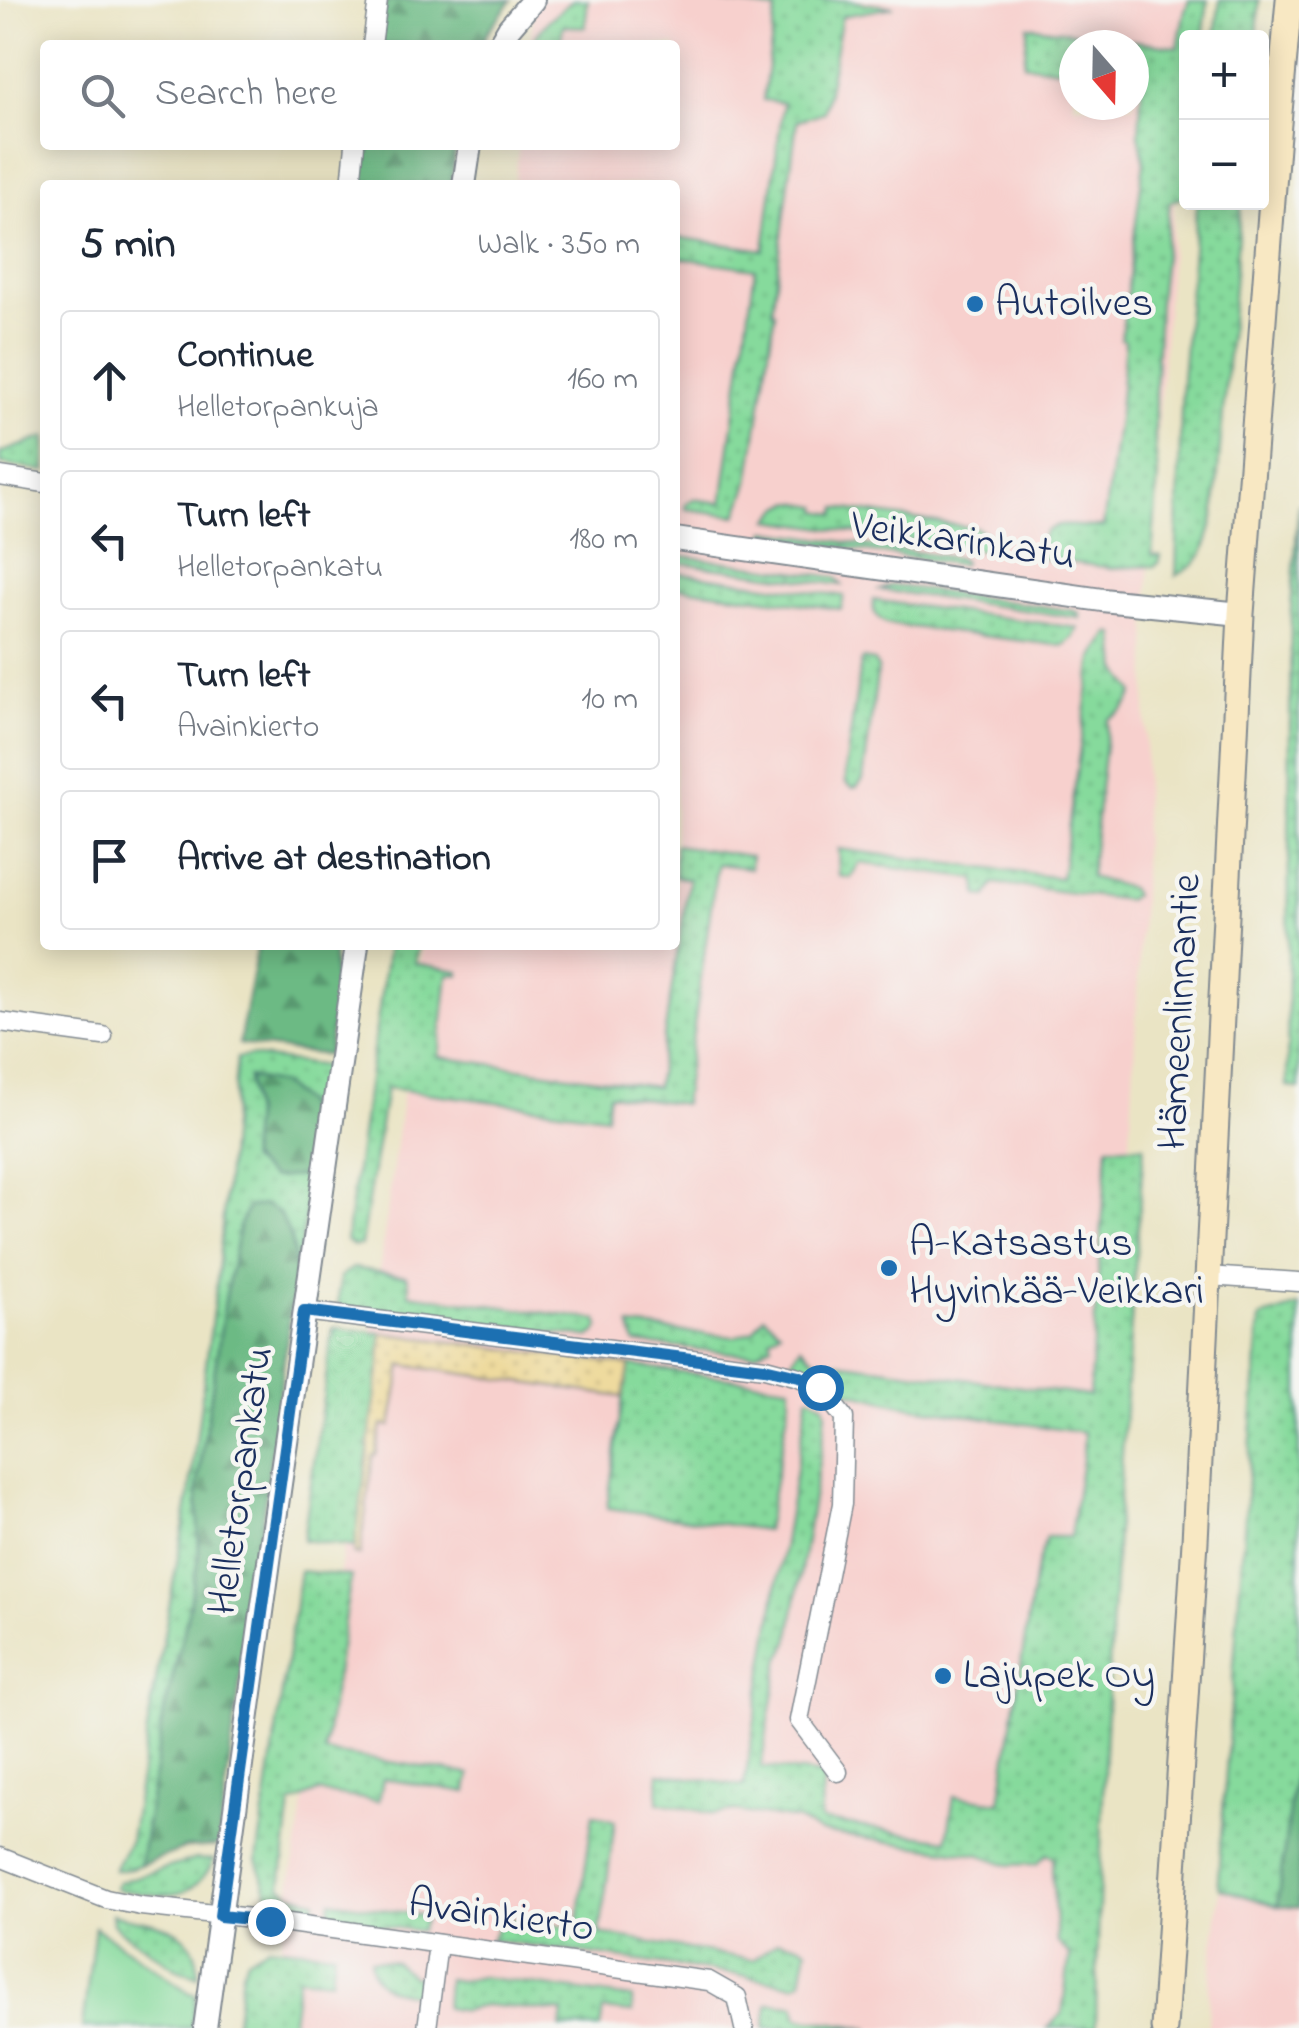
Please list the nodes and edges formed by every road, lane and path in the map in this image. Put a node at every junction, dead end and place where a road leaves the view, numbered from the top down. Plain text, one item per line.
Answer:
1 (378, 0) edge
2 (534, 0) edge
3 (1290, 0) edge
4 (373, 40) edge
5 (502, 40) edge
6 (354, 150) edge
7 (469, 150) edge
8 (352, 180) edge
9 (465, 180) edge
10 (0, 476) edge
11 (40, 481) edge
12 (680, 540) edge
13 (1241, 614) junction
14 (356, 950) edge
15 (0, 1022) edge
16 (103, 1036) dead end
17 (1208, 1276) junction
18 (1299, 1282) edge
19 (304, 1311) junction
20 (838, 1772) dead end
21 (0, 1858) edge
22 (220, 1916) junction
23 (438, 1944) junction
24 (205, 2028) edge
25 (427, 2028) edge
26 (744, 2028) edge
27 (1164, 2028) edge

1 - 4 street
2 - 5 street
3 - 13 main road, Hämeenlinnantie
6 - 8 street
7 - 9 street
10 - 11 street
12 - 13 street, Veikkarinkatu
13 - 17 main road, Hämeenlinnantie
14 - 19 street, Helletorpankatu
15 - 16 street
17 - 18 street
17 - 27 main road, Hämeenlinnantie
19 - 20 street
19 - 22 street, Helletorpankatu
21 - 22 street, Avainkierto
22 - 23 street, Avainkierto
22 - 24 street, Helletorpankatu
23 - 25 street
23 - 26 street, Avainkierto

